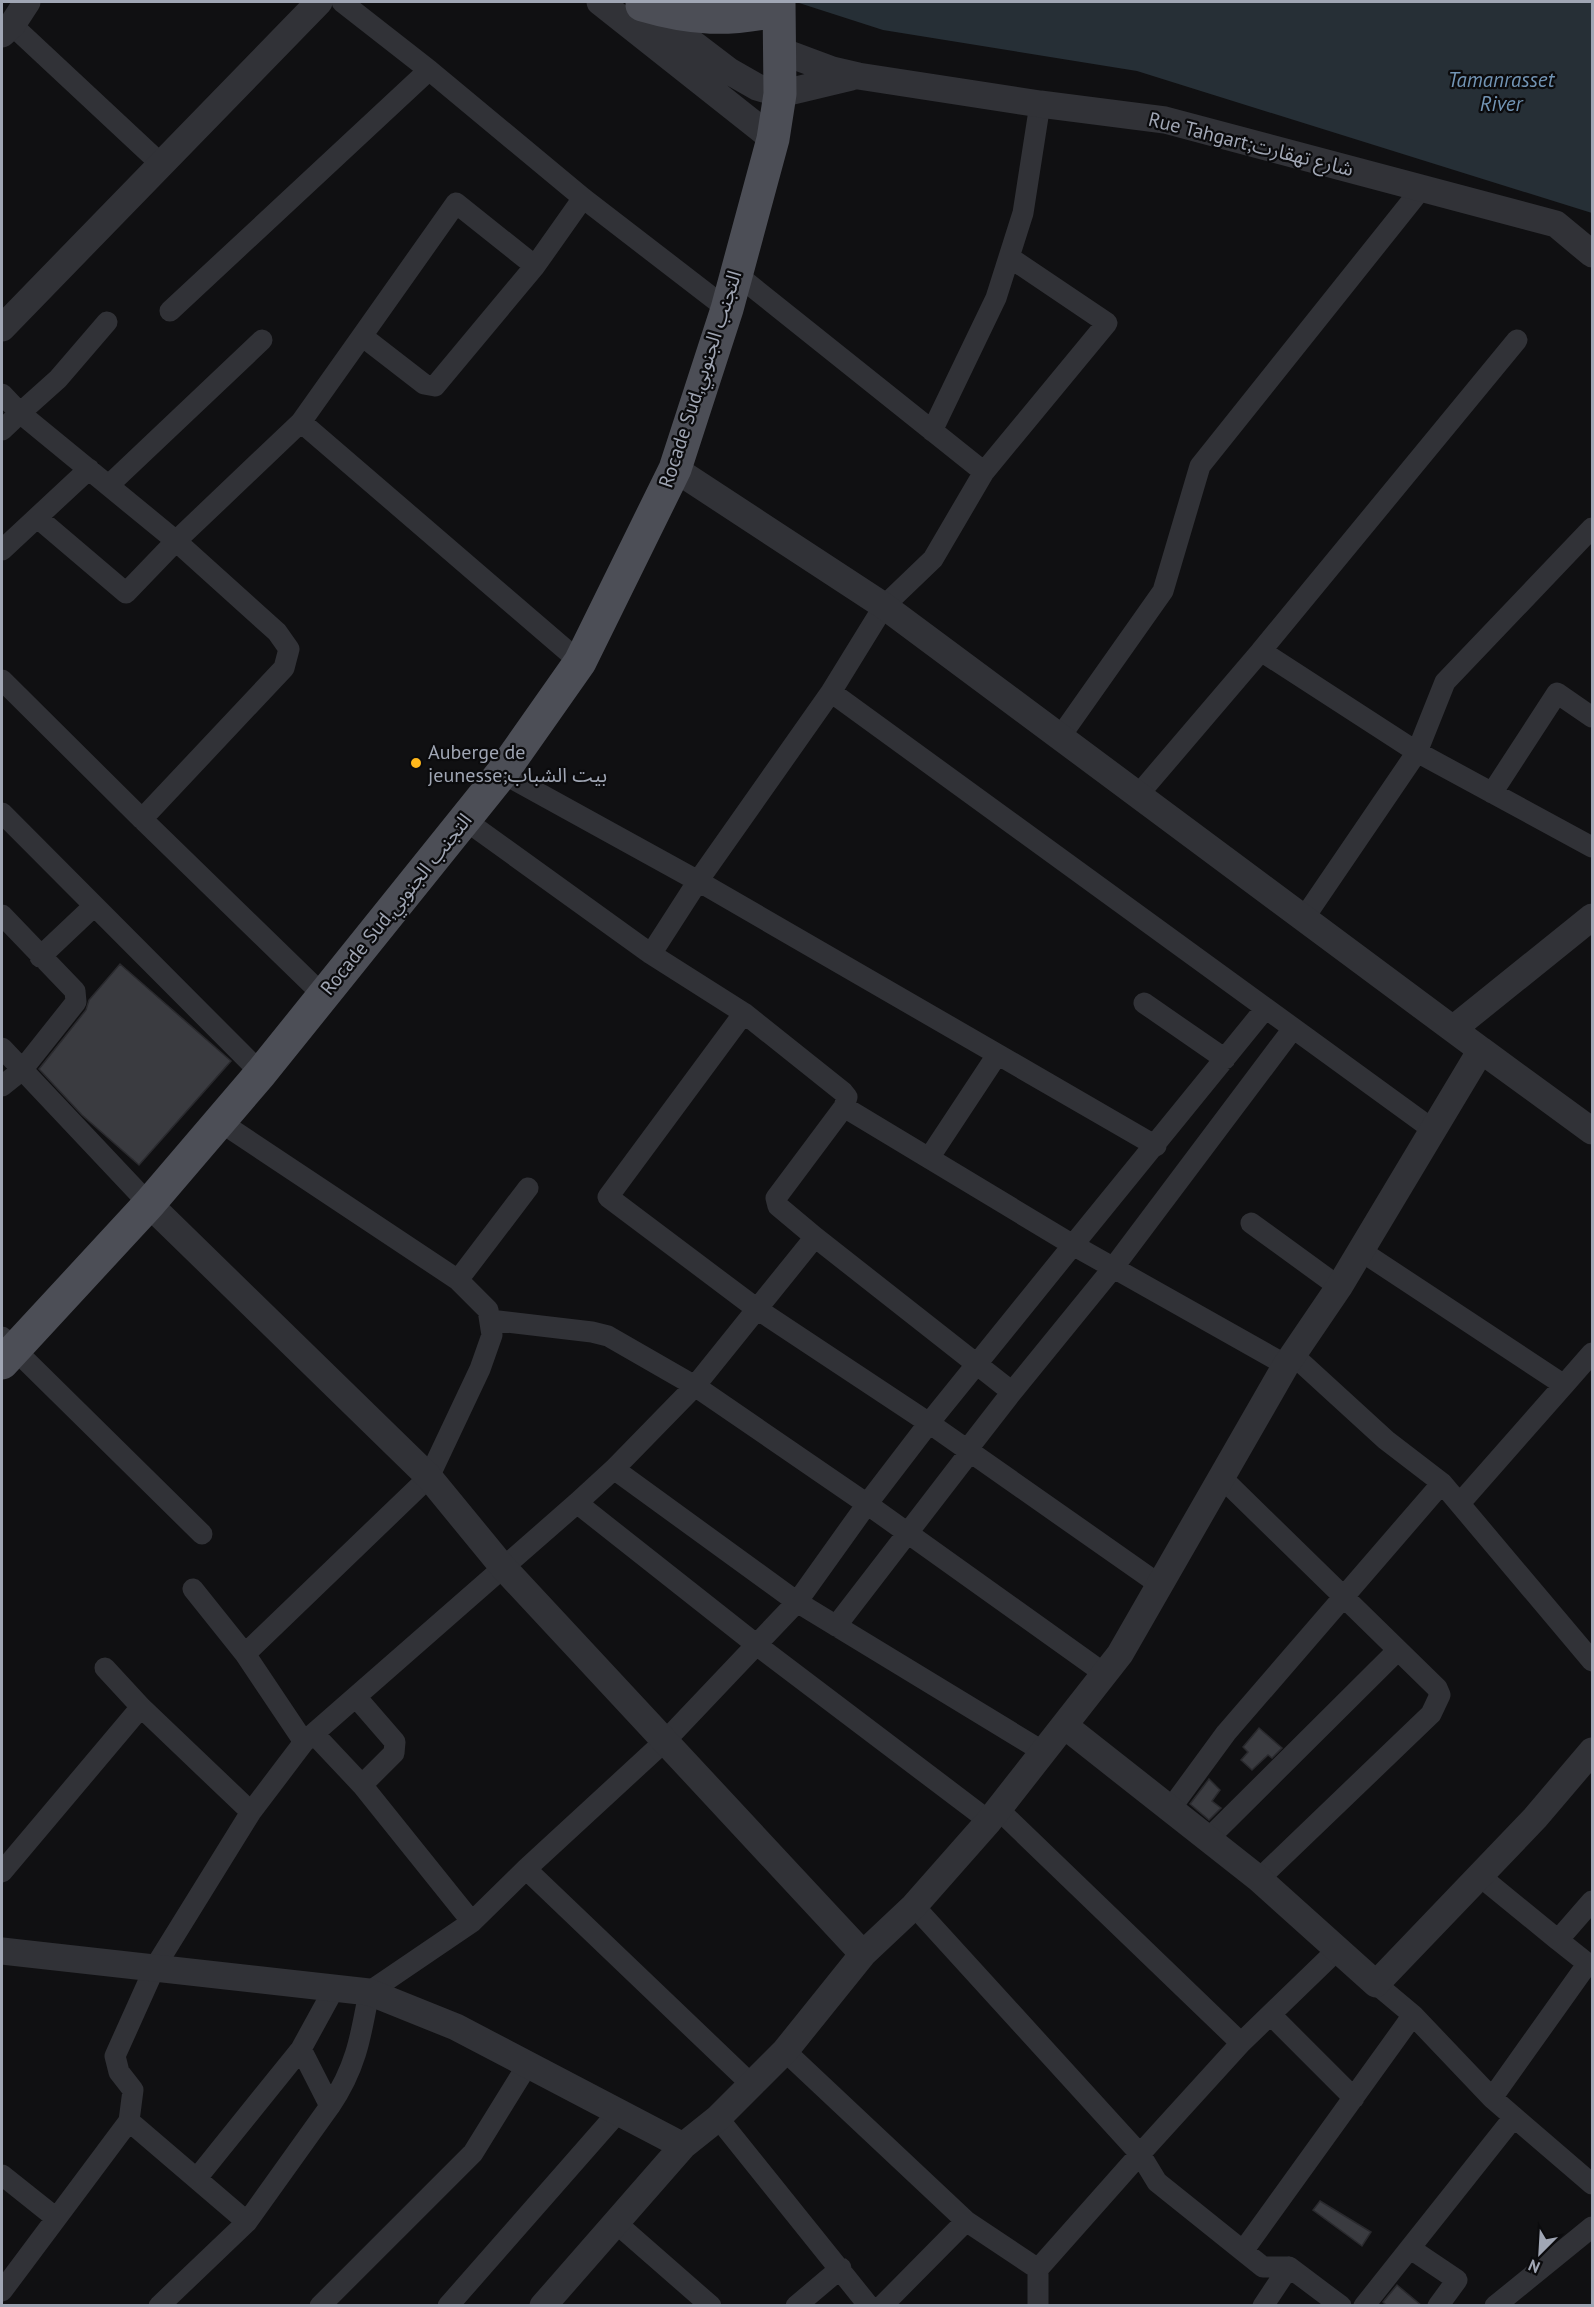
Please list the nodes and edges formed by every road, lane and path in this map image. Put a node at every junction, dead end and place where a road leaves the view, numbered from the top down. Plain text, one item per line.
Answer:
1 (319, 2) edge
2 (342, 2) edge
3 (600, 2) edge
4 (640, 3) edge
5 (779, 5) edge
6 (18, 13) edge
7 (780, 51) junction
8 (429, 70) junction
9 (858, 76) junction
10 (780, 94) junction
11 (1040, 104) junction
12 (773, 139) junction
13 (162, 165) junction
14 (1422, 188) junction
15 (583, 198) junction
16 (1593, 254) edge
17 (1009, 257) junction
18 (535, 266) junction
19 (735, 273) junction
20 (728, 309) junction
21 (170, 311) dead end
22 (107, 322) dead end
23 (2, 328) edge
24 (362, 336) junction
25 (262, 340) dead end
26 (1517, 340) dead end
27 (2, 394) edge
28 (20, 413) junction
29 (301, 422) junction
30 (2, 430) edge
31 (932, 431) junction
32 (89, 469) junction
33 (675, 469) junction
34 (984, 472) junction
35 (109, 485) junction
36 (39, 519) junction
37 (1593, 528) edge
38 (176, 541) junction
39 (2, 550) edge
40 (884, 606) junction
41 (1262, 651) junction
42 (580, 662) junction
43 (2, 680) edge
44 (831, 692) junction
45 (1593, 717) edge
46 (1060, 737) junction
47 (1417, 752) junction
48 (502, 773) junction
49 (1492, 793) junction
50 (1138, 795) junction
51 (2, 813) edge
52 (142, 819) junction
53 (465, 820) junction
54 (1593, 847) edge
55 (698, 881) junction
56 (94, 906) junction
57 (2, 915) edge
58 (1593, 917) edge
59 (1304, 918) junction
60 (651, 954) junction
61 (40, 957) junction
62 (323, 995) junction
63 (1144, 1003) dead end
64 (1265, 1009) junction
65 (744, 1013) junction
66 (1453, 1029) junction
67 (1292, 1030) junction
68 (2, 1048) edge
69 (1481, 1050) junction
70 (998, 1055) junction
71 (1225, 1059) junction
72 (22, 1070) junction
73 (261, 1073) junction
74 (2, 1086) edge
75 (844, 1107) junction
76 (219, 1122) junction
77 (1432, 1129) junction
78 (1593, 1131) edge
79 (1156, 1146) junction
80 (929, 1158) junction
81 (528, 1188) dead end
82 (149, 1204) junction
83 (1251, 1222) dead end
84 (815, 1237) junction
85 (1073, 1245) junction
86 (1361, 1251) junction
87 (1113, 1268) junction
88 (458, 1280) junction
89 (1339, 1287) junction
90 (757, 1309) junction
91 (490, 1320) junction
92 (6, 1350) edge
93 (1593, 1353) edge
94 (1289, 1360) junction
95 (976, 1365) junction
96 (1564, 1385) junction
97 (695, 1386) junction
98 (1012, 1392) junction
99 (929, 1423) junction
100 (968, 1451) junction
101 (614, 1469) junction
102 (429, 1477) junction
103 (1222, 1478) junction
104 (1442, 1483) junction
105 (1461, 1502) junction
106 (577, 1503) junction
107 (867, 1504) junction
108 (202, 1534) dead end
109 (907, 1534) junction
110 (502, 1566) junction
111 (1160, 1585) junction
112 (193, 1589) dead end
113 (1343, 1598) junction
114 (797, 1602) junction
115 (836, 1626) junction
116 (758, 1646) junction
117 (1398, 1650) junction
118 (245, 1654) junction
119 (1593, 1661) edge
120 (105, 1668) dead end
121 (1105, 1674) junction
122 (356, 1697) junction
123 (141, 1707) junction
124 (1065, 1725) junction
125 (309, 1738) junction
126 (666, 1740) junction
127 (1042, 1751) junction
128 (1593, 1751) edge
129 (362, 1785) junction
130 (1172, 1808) junction
131 (251, 1812) junction
132 (994, 1815) junction
133 (1209, 1838) junction
134 (526, 1869) junction
135 (2, 1872) edge
136 (1481, 1877) junction
137 (1260, 1879) junction
138 (1593, 1901) edge
139 (914, 1906) junction
140 (472, 1922) junction
141 (1558, 1940) junction
142 (2, 1951) edge
143 (1336, 1951) junction
144 (863, 1954) junction
145 (1590, 1965) edge
146 (155, 1967) junction
147 (1376, 1984) junction
148 (335, 1987) junction
149 (369, 1992) junction
150 (1271, 2015) junction
151 (1413, 2015) junction
152 (1240, 2043) junction
153 (301, 2049) junction
154 (785, 2051) junction
155 (528, 2064) junction
156 (752, 2085) junction
157 (1354, 2097) junction
158 (1492, 2098) junction
159 (330, 2106) junction
160 (620, 2110) junction
161 (1514, 2117) junction
162 (718, 2118) junction
163 (129, 2121) junction
164 (683, 2146) junction
165 (1140, 2154) junction
166 (2, 2175) edge
167 (197, 2178) junction
168 (1593, 2184) edge
169 (56, 2218) junction
170 (966, 2221) junction
171 (247, 2222) junction
172 (615, 2222) junction
173 (1593, 2227) edge
174 (1411, 2249) junction
175 (1243, 2251) junction
176 (1289, 2267) junction
177 (841, 2268) junction
178 (1038, 2269) junction
179 (2, 2291) edge
180 (159, 2306) edge
181 (320, 2306) edge
182 (448, 2306) edge
183 (543, 2306) edge
184 (711, 2306) edge
185 (796, 2306) edge
186 (868, 2306) edge
187 (882, 2306) edge
188 (1038, 2306) edge
189 (1263, 2306) edge
190 (1341, 2306) edge
191 (1364, 2306) edge
192 (1438, 2306) edge
193 (1495, 2306) edge

1 - 13 street
2 - 8 street
3 - 12 street
4 - 5 main road
4 - 10 street
5 - 7 main road, Rocade Sud,التجنب الجنوبي
6 - 13 street
7 - 9 street, Rue Tahgart;شارع تهقارت
7 - 10 main road, Rocade Sud,التجنب الجنوبي
8 - 15 street
8 - 21 street
9 - 10 street, Rue Tahgart;شارع تهقارت
9 - 11 street, Rue Tahgart;شارع تهقارت
10 - 12 main road, Rocade Sud,التجنب الجنوبي
11 - 14 street, Rue Tahgart;شارع تهقارت
11 - 17 street
12 - 19 main road, Rocade Sud,التجنب الجنوبي
13 - 23 street
14 - 16 street, Rue Tahgart;شارع تهقارت
14 - 46 street
15 - 18 street
15 - 20 street
17 - 31 street
17 - 34 street
18 - 24 street
18 - 24 street
19 - 20 main road, Rocade Sud,التجنب الجنوبي
19 - 31 street
20 - 33 main road, Rocade Sud,التجنب الجنوبي
22 - 28 street
24 - 29 street
25 - 35 street
26 - 41 street
27 - 28 street
28 - 30 street
28 - 32 street
29 - 38 street
29 - 42 street
31 - 34 street
32 - 35 street
32 - 36 street
33 - 40 street
33 - 42 main road, Rocade Sud,التجنب الجنوبي
34 - 40 street
35 - 38 street
36 - 38 street
36 - 39 street
37 - 47 street
38 - 52 street
40 - 44 street
40 - 46 street
41 - 47 street
41 - 50 street
42 - 48 main road, Rocade Sud,التجنب الجنوبي
43 - 52 street
44 - 55 street
44 - 64 street
45 - 49 street
46 - 50 street
47 - 49 street
47 - 59 street
48 - 53 main road, Rocade Sud,التجنب الجنوبي
48 - 55 street
49 - 54 street
50 - 59 street
51 - 56 street
52 - 62 street
53 - 60 street
53 - 62 main road, Rocade Sud,التجنب الجنوبي
55 - 60 street
55 - 70 street
56 - 61 street
56 - 73 street
57 - 61 street
58 - 66 street
59 - 66 street
60 - 65 street
61 - 72 street
62 - 73 main road, Rocade Sud,التجنب الجنوبي
63 - 71 street
64 - 67 street
64 - 71 street
65 - 75 street
65 - 90 street
66 - 69 street
67 - 77 street
67 - 87 street
68 - 72 street
69 - 77 street
69 - 78 street
70 - 79 street
70 - 80 street
71 - 79 street
72 - 74 street
72 - 82 street
73 - 76 main road, Rocade Sud,التجنب الجنوبي
75 - 80 street
75 - 84 street
76 - 82 main road, Rocade Sud,التجنب الجنوبي
76 - 88 street
77 - 86 street
79 - 85 street
80 - 85 street
81 - 88 street
82 - 92 main road, Rocade Sud,التجنب الجنوبي
82 - 102 street
83 - 89 street
84 - 90 street
84 - 95 street
85 - 87 street
85 - 95 street
86 - 89 street
86 - 96 street
87 - 94 street
87 - 98 street
88 - 91 street
89 - 94 street
90 - 97 street
90 - 99 street
91 - 97 street
91 - 102 street
92 - 108 street
93 - 96 street
94 - 103 street
94 - 104 street
95 - 98 street
95 - 99 street
96 - 105 street
97 - 101 street
97 - 107 street
98 - 100 street
99 - 100 street
99 - 107 street
100 - 109 street
100 - 111 street
101 - 106 street
101 - 114 street
102 - 110 street
102 - 118 street
103 - 111 street
103 - 113 street
104 - 105 street
104 - 113 street
105 - 119 street
106 - 110 street
106 - 116 street
107 - 109 street
107 - 114 street
109 - 115 street
109 - 121 street
110 - 122 street
110 - 126 street
111 - 121 street
112 - 118 street
113 - 117 street
113 - 130 street
114 - 115 street
114 - 116 street
115 - 127 street
116 - 126 street
116 - 132 street
117 - 133 street
117 - 137 street
118 - 125 street
120 - 123 street
121 - 124 street
122 - 125 street
122 - 129 street
123 - 131 street
123 - 135 street
124 - 127 street
124 - 130 street
125 - 129 street
125 - 131 street
126 - 134 street
126 - 144 street
127 - 132 street
128 - 136 street
129 - 140 street
130 - 133 street
131 - 146 street
132 - 139 street
132 - 152 street
133 - 137 street
134 - 140 street
134 - 156 street
136 - 141 street
136 - 147 street
137 - 143 street
138 - 141 street
139 - 144 street
139 - 165 street
140 - 149 street
141 - 145 street
142 - 146 street
143 - 147 street
143 - 150 street
144 - 154 street
145 - 158 street
146 - 148 street
146 - 163 street
147 - 151 street
148 - 149 street
148 - 153 street
149 - 155 street
149 - 159 street
150 - 152 street
150 - 157 street
151 - 157 street
151 - 158 street
152 - 165 street
153 - 159 street
153 - 167 street
154 - 156 street
154 - 170 street
155 - 160 street
155 - 181 street
156 - 162 street
157 - 175 street
158 - 161 street
159 - 171 street
160 - 164 street
160 - 182 street
161 - 168 street
161 - 174 street
162 - 164 street
162 - 177 street
163 - 167 street
163 - 169 street
164 - 172 street
165 - 175 street
165 - 178 street
166 - 169 street
167 - 171 street
169 - 179 street
170 - 178 street
170 - 187 street
171 - 180 street
172 - 183 street
172 - 184 street
173 - 193 street
174 - 191 street
174 - 192 street
175 - 176 street
176 - 189 street
176 - 190 street
177 - 185 street
177 - 186 street
178 - 188 street

